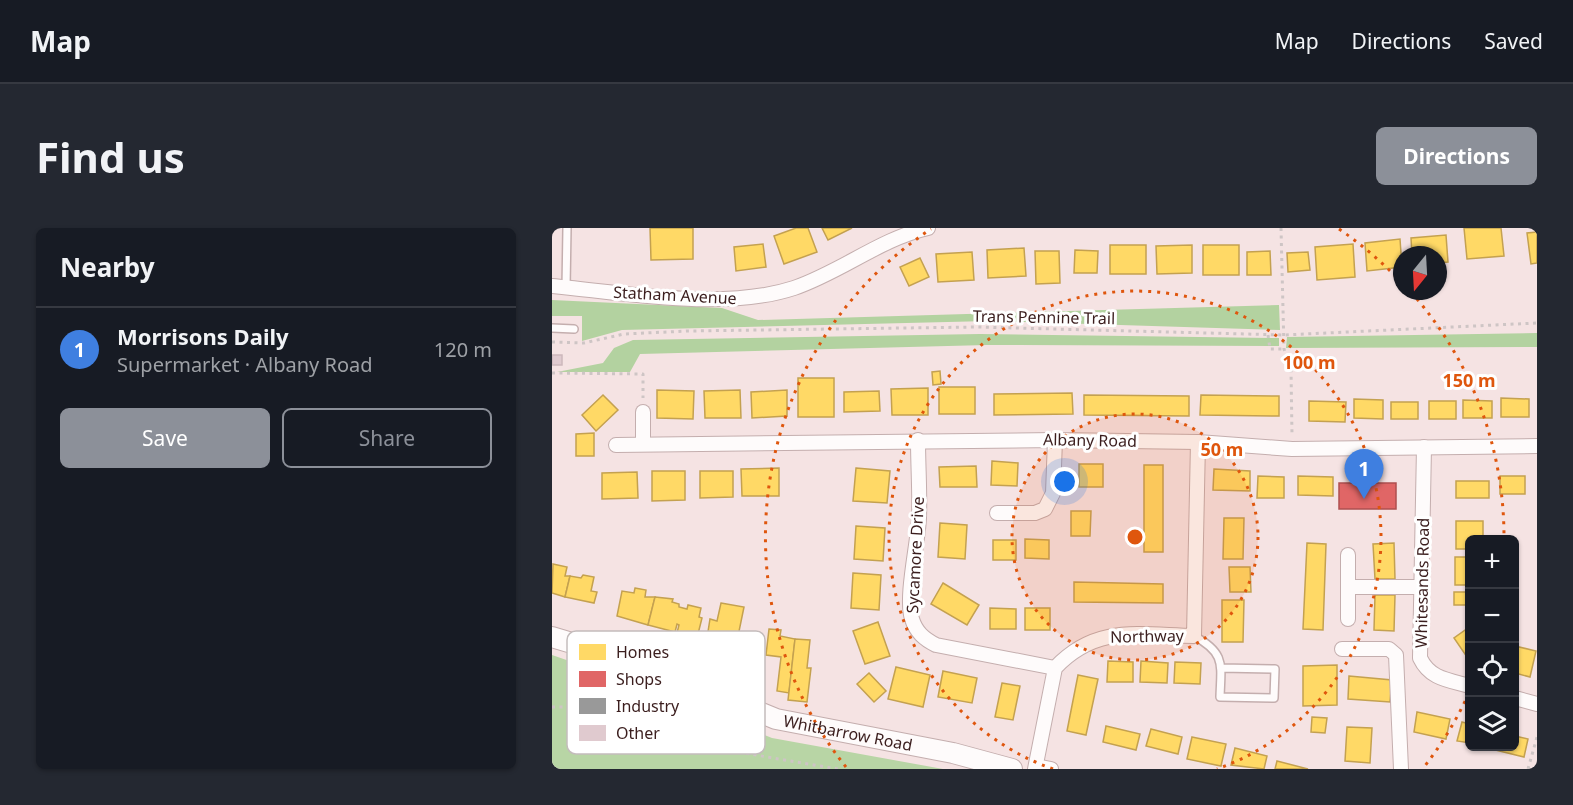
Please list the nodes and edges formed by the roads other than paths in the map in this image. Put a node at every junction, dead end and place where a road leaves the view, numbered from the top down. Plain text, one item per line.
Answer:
1 (567, 228) edge
2 (928, 228) edge
3 (552, 286) edge
4 (566, 288) junction
5 (552, 328) edge
6 (574, 329) dead end
7 (644, 412) road end
8 (918, 440) junction
9 (1055, 440) junction
10 (1198, 442) junction
11 (643, 444) junction
12 (616, 445) dead end
13 (1537, 446) edge
14 (1424, 447) junction
15 (998, 513) dead end
16 (1348, 555) dead end
17 (1348, 586) junction
18 (1421, 587) junction
19 (1348, 619) dead end
20 (1194, 636) junction
21 (552, 637) edge
22 (567, 642) edge
23 (1342, 649) dead end
24 (1055, 668) junction
25 (1221, 668) junction
26 (1465, 685) edge
27 (1519, 699) edge
28 (1537, 704) edge
29 (765, 714) edge
30 (1035, 767) edge
31 (1012, 769) edge
32 (1051, 769) edge
33 (1401, 769) edge

1 - 4 lane
2 - 4 street, Statham Avenue
3 - 4 street, Statham Avenue
5 - 6 lane
7 - 11 street
8 - 9 street, Albany Road
8 - 11 street, Albany Road
8 - 24 street, Sycamore Drive
9 - 10 street, Albany Road
9 - 15 street
10 - 14 street, Albany Road
10 - 20 street, Northway
11 - 12 street, Albany Road
13 - 14 street, Albany Road
14 - 18 street, Whitesands Road
16 - 17 street
17 - 18 street
17 - 19 street
18 - 26 street, Whitesands Road
20 - 24 street, Northway
20 - 25 lane
21 - 22 street, Whitbarrow Road
23 - 33 street
24 - 30 street
25 - 25 lane
27 - 28 street
29 - 31 street, Whitbarrow Road
30 - 32 street

